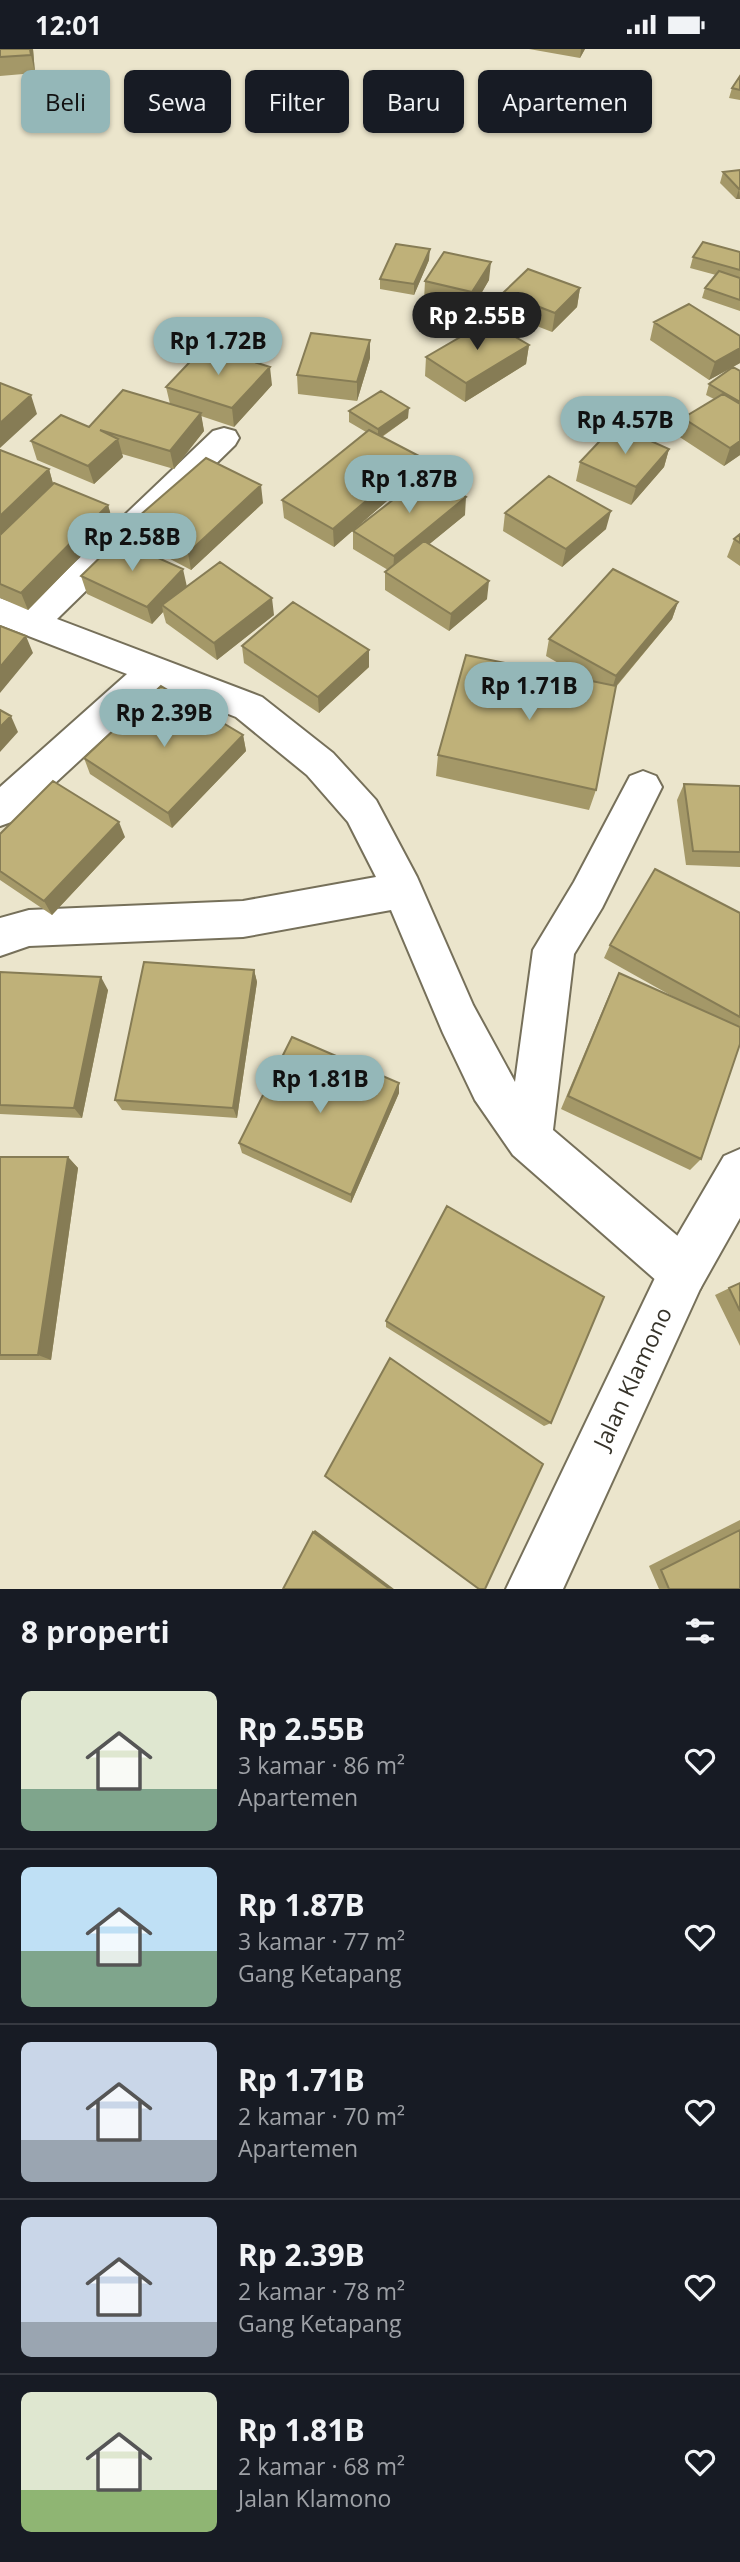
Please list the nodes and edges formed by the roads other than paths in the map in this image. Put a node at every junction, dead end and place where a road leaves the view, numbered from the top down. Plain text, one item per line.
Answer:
1 (224, 438) dead end
2 (15, 618) edge
3 (155, 670) junction
4 (643, 787) dead end
5 (0, 810) edge
6 (403, 890) junction
7 (0, 937) edge
8 (529, 1139) junction
9 (739, 1178) edge
10 (683, 1272) junction
11 (534, 1589) edge

1 - 2 street
2 - 3 street
3 - 5 street
3 - 6 street
4 - 8 street
6 - 7 street
6 - 8 street
8 - 10 street
9 - 10 street, Jalan Klamono
10 - 11 street, Jalan Klamono

